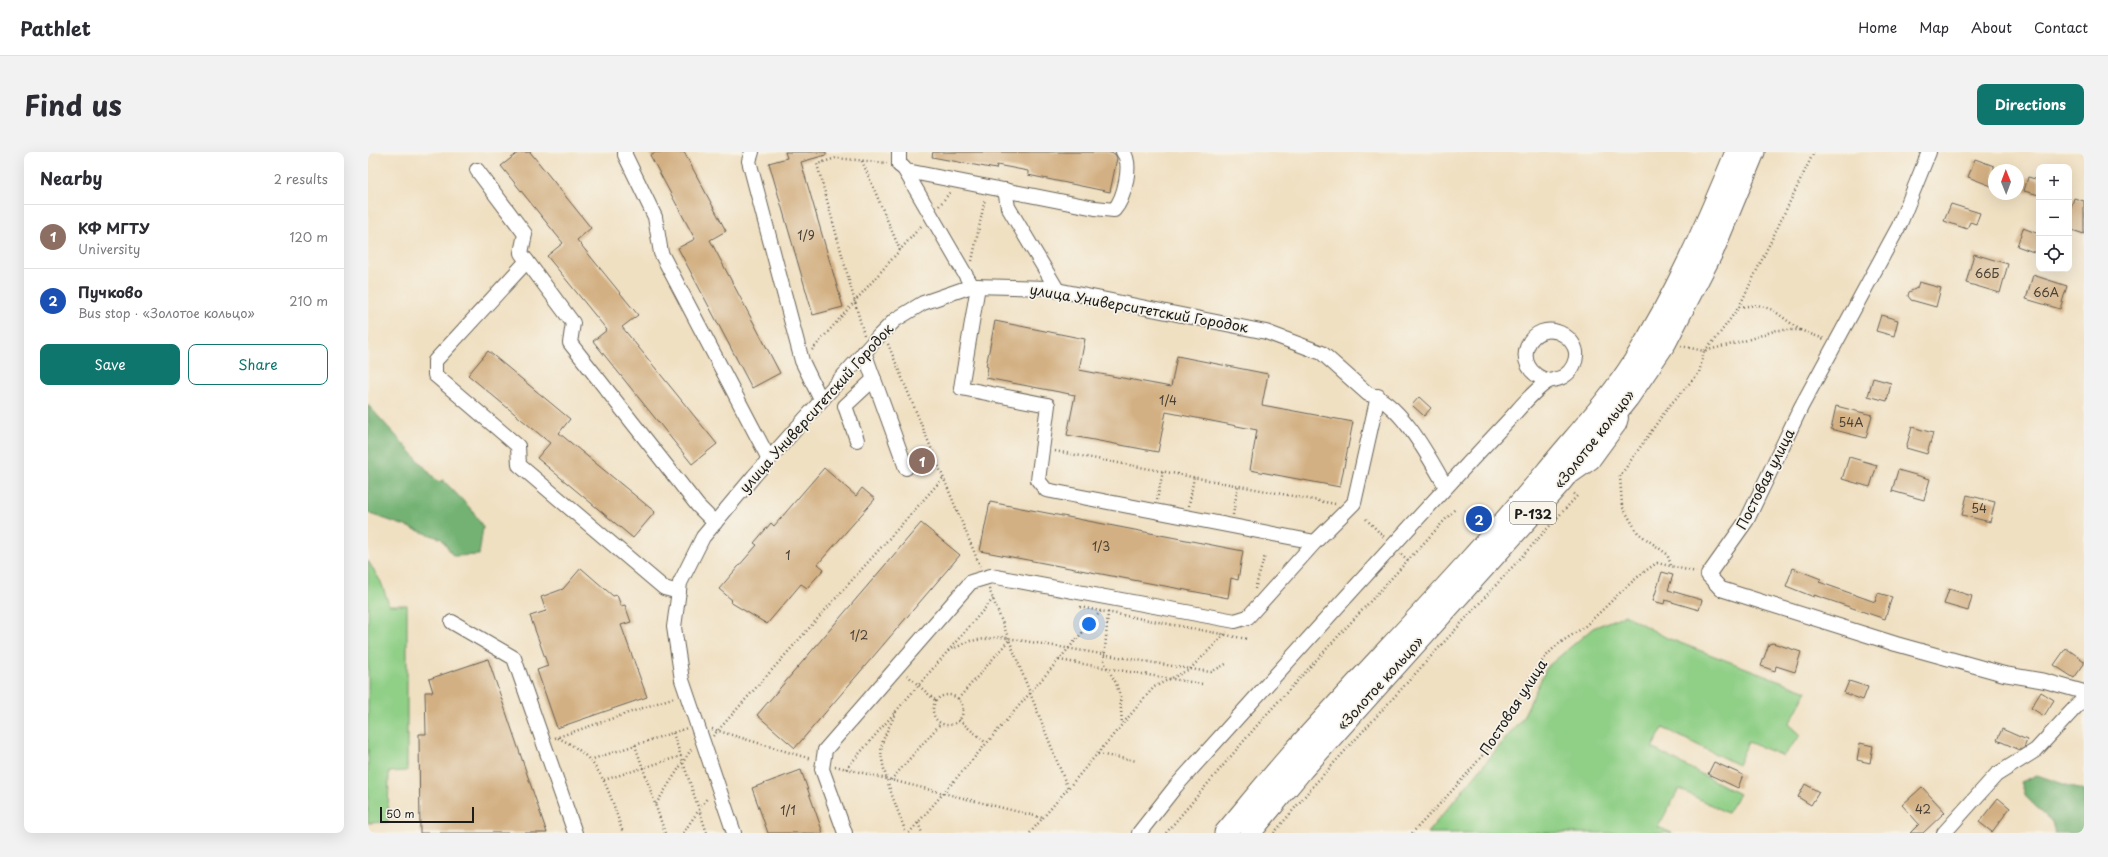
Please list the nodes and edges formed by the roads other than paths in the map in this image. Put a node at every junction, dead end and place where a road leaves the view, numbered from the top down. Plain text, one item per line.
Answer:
1 (625, 152) edge
2 (752, 152) edge
3 (1123, 152) edge
4 (1736, 152) edge
5 (1754, 152) edge
6 (1930, 152) edge
7 (900, 161) edge
8 (477, 170) dead end
9 (1005, 190) junction
10 (527, 261) junction
11 (973, 284) junction
12 (1058, 291) junction
13 (866, 350) junction
14 (1529, 369) junction
15 (874, 379) junction
16 (1549, 381) junction
17 (1378, 396) junction
18 (1530, 397) junction
19 (821, 400) junction
20 (857, 440) dead end
21 (769, 459) junction
22 (906, 468) dead end
23 (1446, 487) junction
24 (715, 523) junction
25 (1314, 542) junction
26 (679, 592) junction
27 (452, 622) dead end
28 (2084, 692) edge
29 (2084, 698) edge
30 (575, 833) edge
31 (734, 833) edge
32 (845, 833) edge
33 (1139, 833) edge
34 (1225, 833) edge
35 (1250, 833) edge
36 (1944, 833) edge

1 - 21 street
2 - 19 street
3 - 9 street
4 - 34 highway, «Золотое кольцо» / Р-132
5 - 35 highway, «Золотое кольцо» / Р-132
6 - 28 street, Постовая улица
7 - 9 street
7 - 11 street
8 - 10 street
9 - 12 street
10 - 24 street
10 - 26 street
11 - 12 street, улица Университетский Городок
11 - 13 street, улица Университетский Городок
11 - 25 street
12 - 17 street, улица Университетский Городок
13 - 15 street
13 - 19 street, улица Университетский Городок
14 - 16 street
14 - 16 street
14 - 18 street
15 - 20 street
15 - 22 street
16 - 18 street
17 - 23 street, улица Университетский Городок
17 - 25 street
18 - 23 street
19 - 21 street, улица Университетский Городок
21 - 24 street, улица Университетский Городок
23 - 33 street
24 - 26 street, улица Университетский Городок
25 - 32 street
26 - 31 street, улица Университетский Городок
27 - 30 street
29 - 36 street

